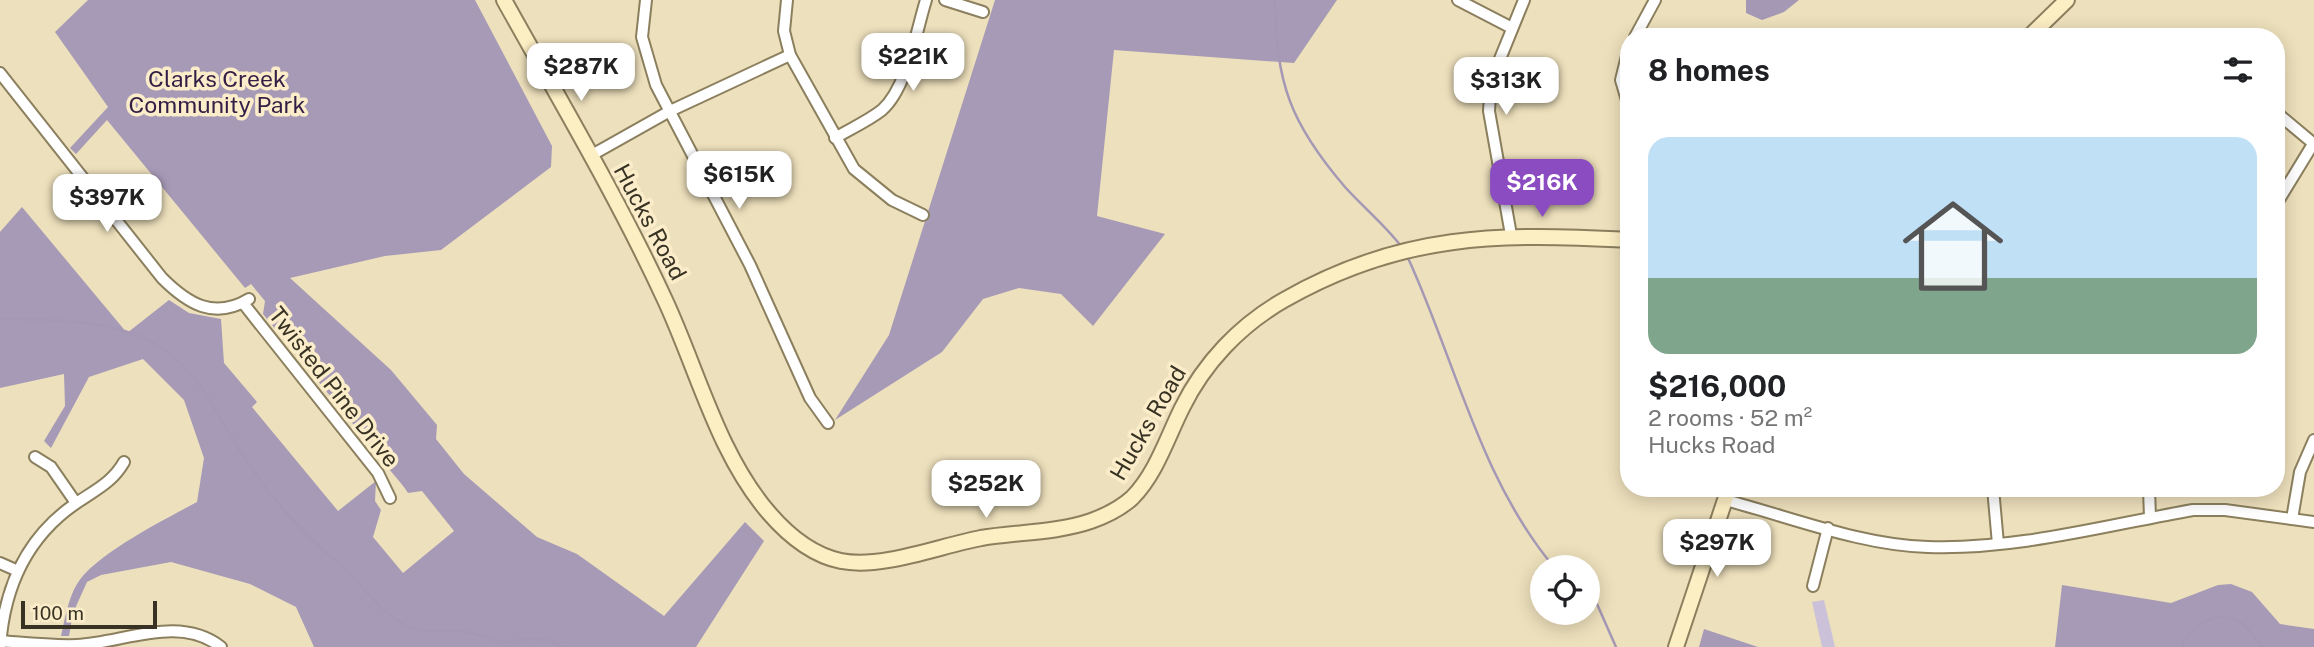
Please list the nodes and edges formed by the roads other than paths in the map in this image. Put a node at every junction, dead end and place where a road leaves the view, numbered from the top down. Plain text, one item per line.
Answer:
1 (504, 0) edge
2 (646, 0) edge
3 (787, 0) edge
4 (926, 0) edge
5 (945, 0) edge
6 (1458, 0) edge
7 (1524, 0) edge
8 (1656, 0) edge
9 (2067, 0) edge
10 (983, 12) dead end
11 (1512, 28) junction
12 (1640, 28) edge
13 (2038, 28) edge
14 (790, 55) junction
15 (0, 73) edge
16 (4, 87) edge
17 (670, 111) junction
18 (2285, 120) edge
19 (835, 138) junction
20 (2313, 144) edge
21 (590, 156) junction
22 (2285, 190) edge
23 (923, 215) dead end
24 (1511, 235) junction
25 (1620, 240) edge
26 (828, 423) dead end
27 (2314, 440) edge
28 (36, 457) dead end
29 (124, 462) dead end
30 (1726, 497) edge
31 (1736, 497) edge
32 (1994, 497) edge
33 (2149, 497) edge
34 (390, 498) dead end
35 (76, 503) junction
36 (2150, 517) junction
37 (2292, 519) junction
38 (2314, 522) edge
39 (1828, 528) junction
40 (1998, 544) junction
41 (0, 563) edge
42 (18, 570) junction
43 (1814, 586) dead end
44 (0, 642) edge
45 (101, 645) edge
46 (0, 647) edge
47 (221, 647) edge
48 (1676, 647) edge

1 - 21 main road, Hucks Road
2 - 17 street
3 - 14 street
4 - 19 street
5 - 10 street
6 - 11 street
7 - 11 street
8 - 12 street
9 - 13 main road
11 - 24 street
14 - 17 street
14 - 19 street
15 - 16 street
16 - 34 street, Twisted Pine Drive
17 - 21 street
17 - 26 street
18 - 20 street
19 - 23 street
20 - 22 street
21 - 24 main road, Hucks Road
24 - 25 main road, Hucks Road
27 - 37 street
28 - 35 street
29 - 35 street
30 - 48 main road
31 - 39 street
32 - 40 street
33 - 36 street
35 - 42 street
36 - 37 street
36 - 40 street
37 - 38 street
39 - 40 street
39 - 43 street
41 - 42 street
42 - 44 street
44 - 45 street
44 - 46 street
45 - 47 street

